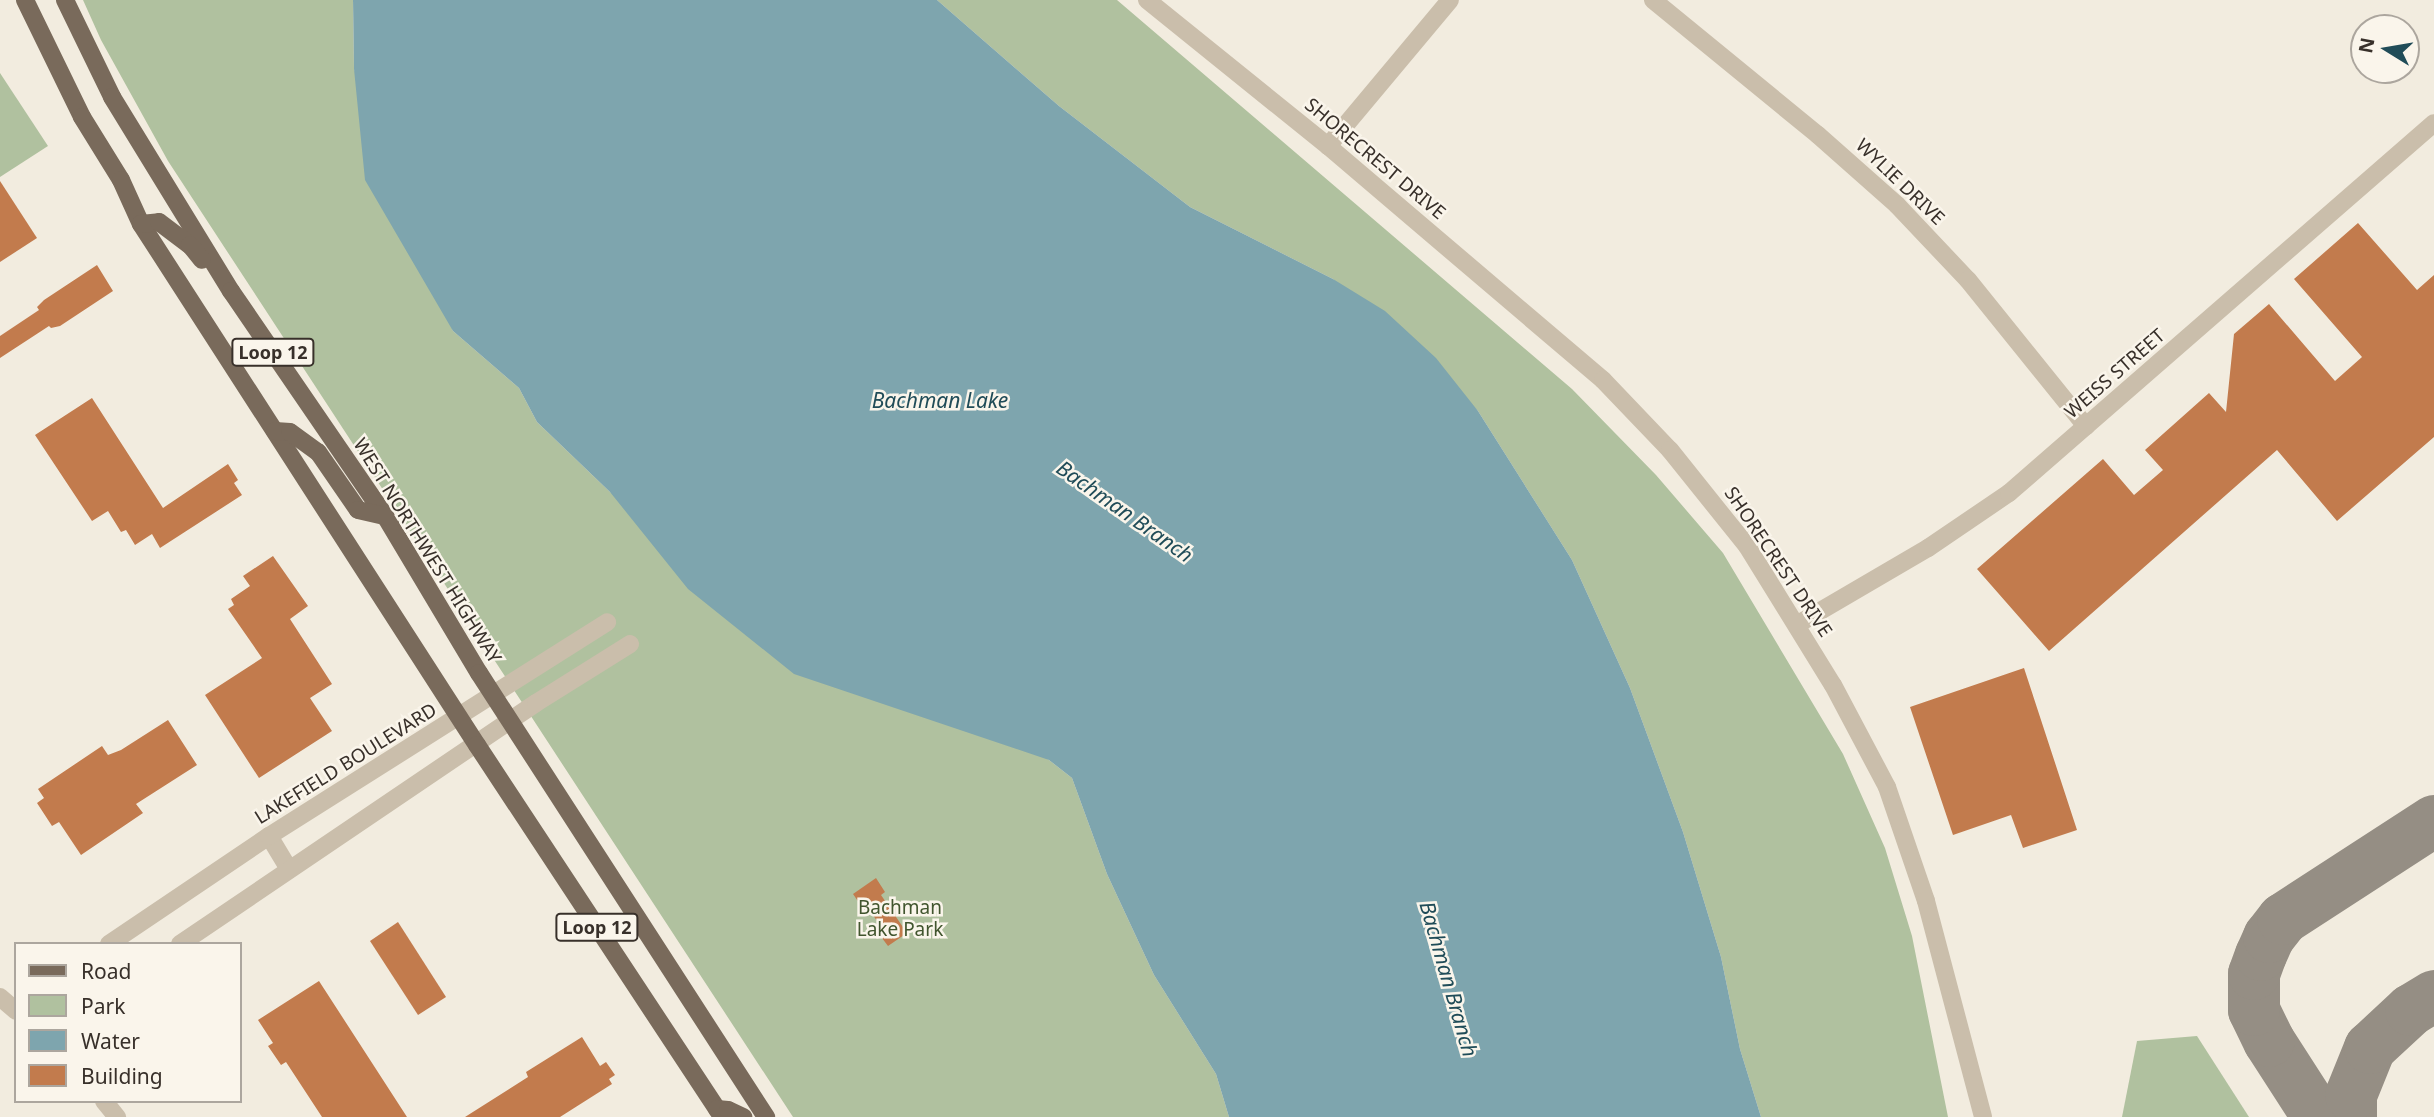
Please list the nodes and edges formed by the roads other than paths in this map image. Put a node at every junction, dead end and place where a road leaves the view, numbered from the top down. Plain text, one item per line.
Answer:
1 (26, 0) edge
2 (65, 0) edge
3 (1147, 0) edge
4 (1450, 0) edge
5 (1653, 0) edge
6 (2434, 123) edge
7 (1328, 146) junction
8 (141, 223) junction
9 (231, 291) junction
10 (2087, 426) junction
11 (275, 431) junction
12 (385, 516) junction
13 (607, 622) dead end
14 (1798, 624) junction
15 (630, 644) dead end
16 (494, 696) junction
17 (460, 718) junction
18 (510, 721) junction
19 (477, 745) junction
20 (269, 836) junction
21 (289, 869) junction
22 (112, 942) edge
23 (183, 942) edge
24 (0, 997) edge
25 (14, 1009) edge
26 (106, 1103) edge
27 (720, 1113) edge
28 (117, 1117) edge
29 (743, 1117) edge
30 (766, 1117) edge
31 (1983, 1117) edge

1 - 8 main road, Loop 12
2 - 9 main road, WEST NORTHWEST HIGHWAY / Loop 12
3 - 7 street, SHORECREST DRIVE
4 - 7 street
5 - 10 street, WYLIE DRIVE
6 - 10 street, WEISS STREET
7 - 14 street, SHORECREST DRIVE
8 - 9 main road
8 - 11 main road, Loop 12
9 - 12 main road, WEST NORTHWEST HIGHWAY / Loop 12
10 - 14 street, WEISS STREET
11 - 12 main road
11 - 17 main road, Loop 12
12 - 16 main road, WEST NORTHWEST HIGHWAY / Loop 12
13 - 16 street, LAKEFIELD BOULEVARD
14 - 31 street, SHORECREST DRIVE
15 - 18 street
16 - 17 street, LAKEFIELD BOULEVARD
16 - 18 main road, WEST NORTHWEST HIGHWAY / Loop 12
17 - 19 main road, Loop 12
17 - 20 street, LAKEFIELD BOULEVARD
18 - 19 street
18 - 30 main road, WEST NORTHWEST HIGHWAY / Loop 12
19 - 21 street
19 - 27 main road, Loop 12
20 - 21 street
20 - 22 street, LAKEFIELD BOULEVARD
21 - 23 street
24 - 25 street
26 - 28 street
27 - 29 main road

